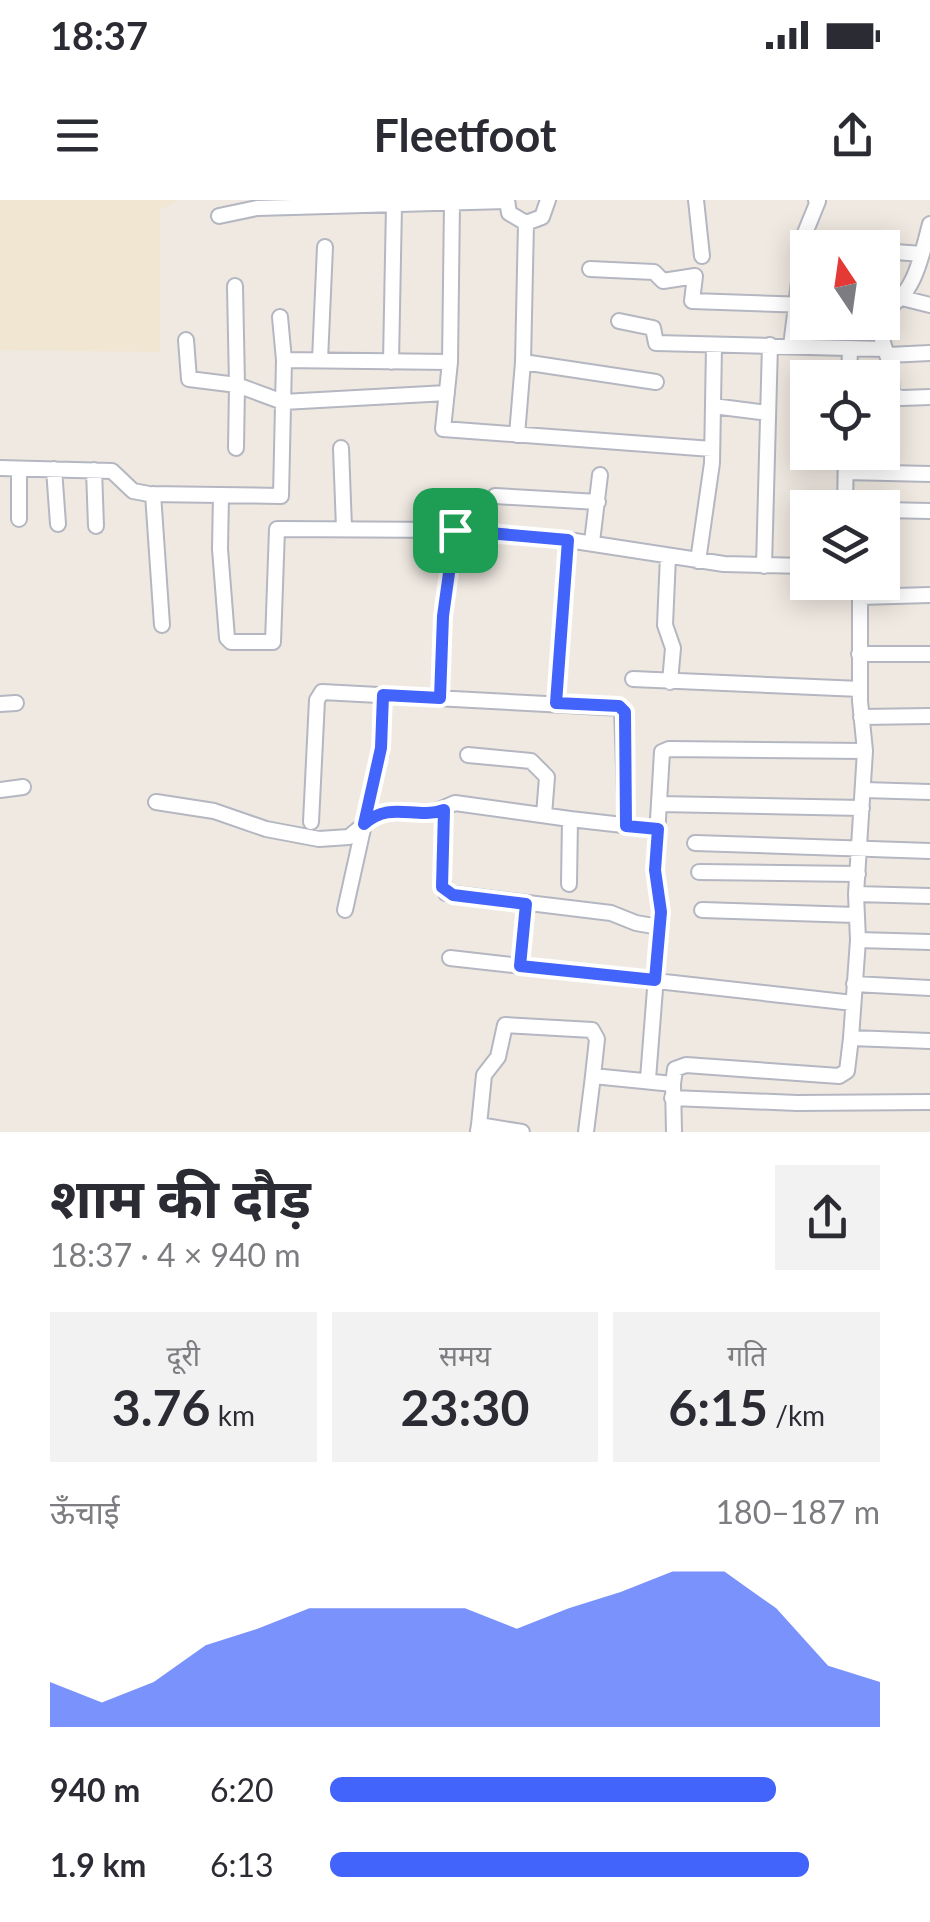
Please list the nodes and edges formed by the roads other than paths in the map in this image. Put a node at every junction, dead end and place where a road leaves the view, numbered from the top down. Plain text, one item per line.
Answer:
1 (506, 200) edge
2 (548, 200) edge
3 (696, 200) edge
4 (816, 200) edge
5 (452, 203) junction
6 (394, 204) junction
7 (219, 216) dead end
8 (526, 224) junction
9 (930, 224) edge
10 (809, 230) edge
11 (325, 247) dead end
12 (900, 253) edge
13 (922, 254) junction
14 (702, 256) dead end
15 (590, 269) dead end
16 (923, 270) edge
17 (236, 286) dead end
18 (902, 298) joint
19 (790, 304) edge
20 (930, 305) edge
21 (280, 318) dead end
22 (619, 321) dead end
23 (186, 340) dead end
24 (793, 340) edge
25 (883, 340) edge
26 (770, 345) junction
27 (714, 346) junction
28 (791, 346) junction
29 (850, 349) junction
30 (886, 352) junction
31 (930, 353) edge
32 (284, 360) junction
33 (320, 360) junction
34 (850, 360) edge
35 (391, 362) junction
36 (450, 362) junction
37 (523, 362) junction
38 (656, 382) dead end
39 (237, 385) junction
40 (446, 393) junction
41 (930, 397) edge
42 (283, 402) junction
43 (714, 406) junction
44 (768, 413) junction
45 (517, 435) junction
46 (236, 448) dead end
47 (340, 448) dead end
48 (712, 449) junction
49 (0, 468) edge
50 (19, 468) junction
51 (54, 469) junction
52 (94, 470) junction
53 (846, 472) joint
54 (930, 474) edge
55 (600, 475) dead end
56 (846, 490) edge
57 (153, 494) junction
58 (221, 495) junction
59 (495, 496) dead end
60 (598, 502) junction
61 (900, 510) edge
62 (930, 511) edge
63 (19, 519) dead end
64 (58, 524) dead end
65 (96, 526) dead end
66 (344, 528) junction
67 (455, 530) junction
68 (568, 540) junction
69 (592, 542) junction
70 (668, 556) junction
71 (698, 561) junction
72 (764, 566) junction
73 (790, 566) edge
74 (900, 593) edge
75 (930, 595) edge
76 (858, 600) edge
77 (162, 625) dead end
78 (859, 654) junction
79 (930, 654) edge
80 (633, 679) dead end
81 (670, 682) junction
82 (860, 690) junction
83 (383, 695) junction
84 (440, 698) junction
85 (556, 703) junction
86 (861, 716) junction
87 (930, 716) edge
88 (381, 748) junction
89 (866, 751) junction
90 (468, 755) dead end
91 (22, 787) dead end
92 (0, 790) edge
93 (864, 790) junction
94 (930, 792) edge
95 (156, 802) dead end
96 (659, 804) junction
97 (862, 808) junction
98 (444, 810) junction
99 (378, 813) junction
100 (544, 815) junction
101 (570, 819) junction
102 (311, 822) dead end
103 (364, 824) junction
104 (626, 826) junction
105 (658, 829) junction
106 (695, 843) dead end
107 (862, 846) junction
108 (930, 850) edge
109 (699, 872) dead end
110 (858, 874) junction
111 (569, 884) dead end
112 (856, 894) junction
113 (930, 896) edge
114 (526, 904) junction
115 (345, 910) dead end
116 (702, 910) dead end
117 (856, 915) junction
118 (659, 927) junction
119 (858, 940) junction
120 (930, 942) edge
121 (450, 958) dead end
122 (520, 966) junction
123 (655, 980) junction
124 (854, 984) junction
125 (930, 988) edge
126 (853, 1003) junction
127 (852, 1038) junction
128 (930, 1041) edge
129 (593, 1076) junction
130 (648, 1080) junction
131 (673, 1091) junction
132 (930, 1102) edge
133 (478, 1129) edge
134 (522, 1132) edge
135 (586, 1132) edge
136 (674, 1132) edge

1 - 5 street
1 - 8 street
2 - 8 street
3 - 14 street
4 - 10 street
5 - 6 street
5 - 36 street
6 - 7 street
6 - 35 street
8 - 37 street
9 - 13 street
11 - 33 street
12 - 13 street
13 - 16 street
15 - 19 street
16 - 18 street
17 - 39 street
18 - 20 street
21 - 32 street
22 - 27 street
23 - 39 street
24 - 28 street
25 - 30 street
26 - 27 street
26 - 28 street
26 - 44 street
27 - 43 street
28 - 29 street
29 - 30 street
29 - 34 street
30 - 31 street
30 - 41 street
32 - 33 street
32 - 42 street
33 - 35 street
35 - 36 street
36 - 40 street
37 - 38 street
37 - 45 street
39 - 42 street
39 - 46 street
40 - 42 street
40 - 45 street
42 - 58 street
43 - 44 street
43 - 48 street
44 - 72 street
45 - 48 street
47 - 66 street
48 - 71 street
49 - 50 street
50 - 51 street
50 - 63 street
51 - 52 street
51 - 64 street
52 - 57 street
52 - 65 street
53 - 54 street
53 - 56 street
55 - 60 street
57 - 58 street
57 - 77 street
58 - 66 street
59 - 60 street
60 - 69 street
61 - 62 street
66 - 67 street
67 - 68 street
67 - 84 street
68 - 69 street
68 - 85 street
69 - 70 street
70 - 71 street
70 - 81 street
71 - 72 street
72 - 73 street
74 - 75 street
76 - 78 street
78 - 79 street
78 - 82 street
80 - 81 street
81 - 82 street
82 - 86 street
83 - 84 street
83 - 88 street
83 - 102 street
84 - 85 street
85 - 104 street
86 - 87 street
86 - 89 street
88 - 99 street
88 - 103 street
89 - 93 street
89 - 96 street
90 - 100 street
91 - 92 street
93 - 94 street
93 - 97 street
95 - 103 street
96 - 97 street
96 - 105 street
97 - 107 street
98 - 99 street
98 - 100 street
98 - 114 street
99 - 103 street
100 - 101 street
101 - 104 street
101 - 111 street
103 - 115 street
104 - 105 street
105 - 118 street
106 - 107 street
107 - 108 street
107 - 110 street
109 - 110 street
110 - 112 street
112 - 113 street
112 - 117 street
114 - 118 street
114 - 122 street
116 - 117 street
117 - 119 street
118 - 123 street
119 - 120 street
119 - 124 street
121 - 122 street
122 - 123 street
123 - 126 street
123 - 130 street
124 - 125 street
124 - 126 street
126 - 127 street
127 - 128 street
127 - 131 street
129 - 130 street
129 - 133 street
129 - 135 street
130 - 131 street
131 - 132 street
131 - 136 street
133 - 134 street

